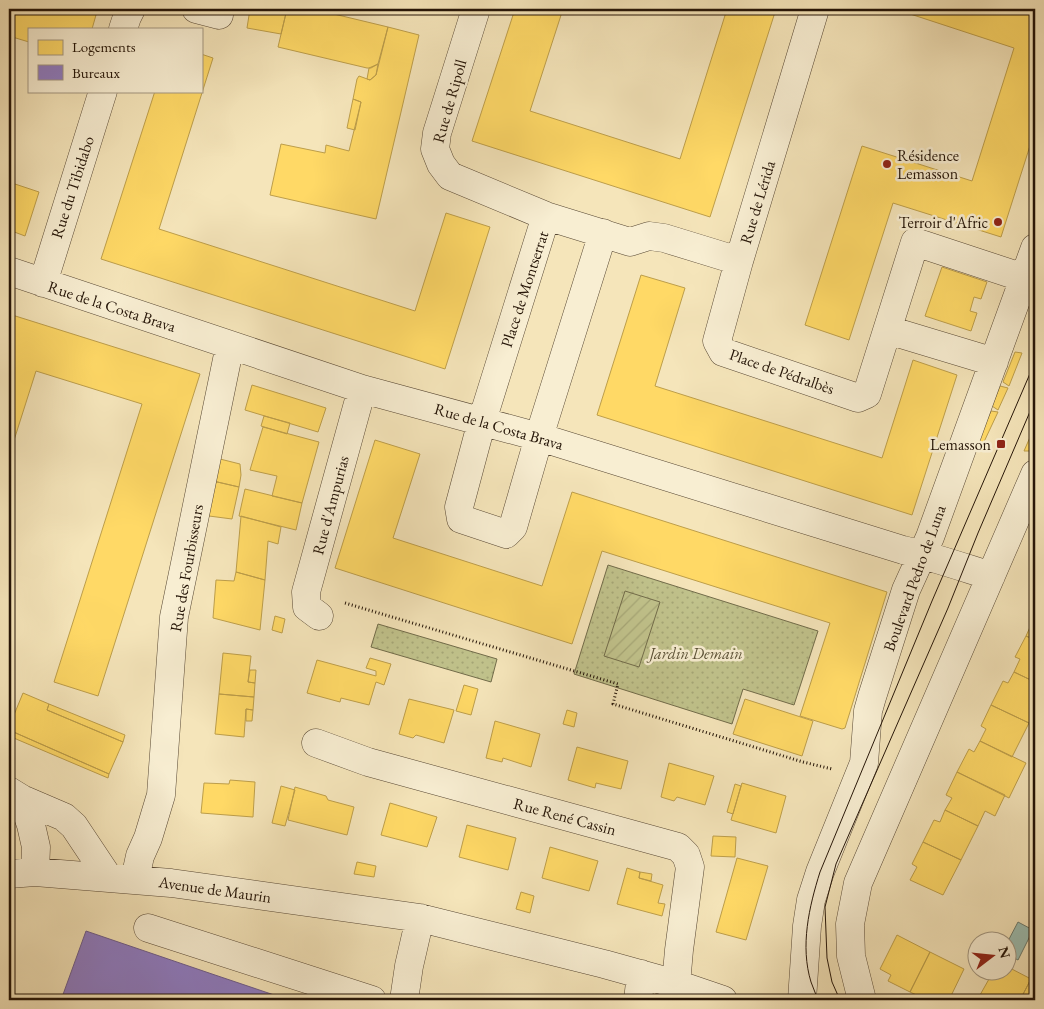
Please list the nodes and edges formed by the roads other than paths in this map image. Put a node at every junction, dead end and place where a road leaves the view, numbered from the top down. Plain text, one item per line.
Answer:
1 (131, 9) edge
2 (476, 9) edge
3 (815, 9) edge
4 (123, 28) edge
5 (103, 92) edge
6 (546, 216) junction
7 (603, 233) junction
8 (1035, 248) edge
9 (739, 261) junction
10 (9, 271) edge
11 (1024, 278) junction
12 (43, 283) junction
13 (888, 330) junction
14 (230, 345) junction
15 (994, 362) junction
16 (362, 389) junction
17 (482, 421) junction
18 (539, 436) junction
19 (1035, 474) edge
20 (922, 555) junction
21 (991, 576) junction
22 (319, 616) dead end
23 (316, 743) dead end
24 (16, 795) edge
25 (22, 873) edge
26 (121, 878) junction
27 (420, 918) junction
28 (148, 928) dead end
29 (676, 984) junction
30 (639, 987) edge
31 (372, 1000) edge
32 (398, 1000) edge
33 (723, 1000) edge
34 (802, 1000) edge
35 (862, 1000) edge

1 - 4 street
2 - 6 street, Rue de Ripoll
3 - 9 street, Rue de Lérida
5 - 12 street, Rue du Tibidabo
6 - 7 street, Place de Montserrat
6 - 17 street, Place de Montserrat
7 - 9 street, Rue de Lérida
7 - 18 street
8 - 11 street, Boulevard Pedro de Luna
9 - 13 street, Place de Pédralbès
10 - 12 street, Rue de la Costa Brava
11 - 13 street, Place de Pédralbès
11 - 15 street, Boulevard Pedro de Luna
12 - 14 street, Rue de la Costa Brava
13 - 15 street
14 - 16 street, Rue de la Costa Brava
14 - 26 street, Rue des Fourbisseurs
15 - 20 street, Boulevard Pedro de Luna
16 - 17 street, Rue de la Costa Brava
16 - 22 street, Rue d'Ampurias
17 - 18 street, Rue de la Costa Brava
17 - 18 street, Place de Montserrat
18 - 20 street, Rue de la Costa Brava
19 - 21 street
20 - 21 street, Rue de la Costa Brava
20 - 34 street, Boulevard Pedro de Luna
21 - 35 street
23 - 29 street, Rue René Cassin
24 - 25 street
24 - 26 street
25 - 26 street, Avenue de Maurin
26 - 27 street, Avenue de Maurin
27 - 30 street, Avenue de Maurin
27 - 32 street
28 - 31 street
29 - 30 street, Avenue de Maurin
29 - 33 street, Avenue de Maurin

